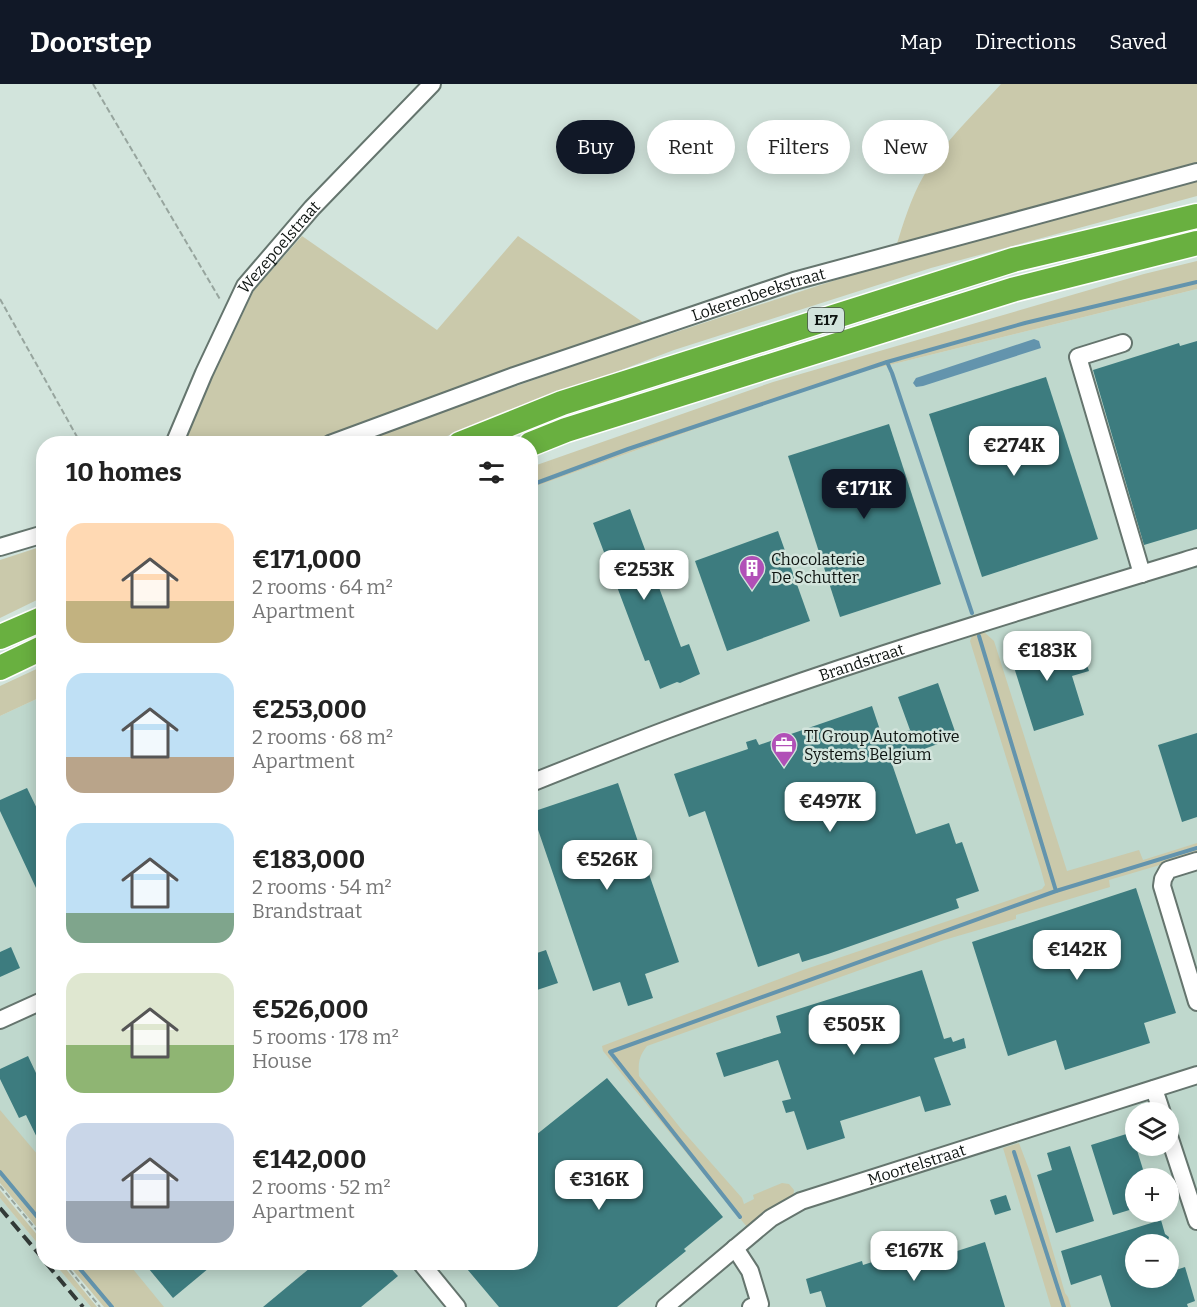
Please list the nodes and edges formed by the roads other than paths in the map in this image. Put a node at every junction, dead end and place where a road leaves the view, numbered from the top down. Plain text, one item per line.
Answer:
1 (432, 84) edge
2 (1197, 172) edge
3 (1197, 216) edge
4 (1197, 243) edge
5 (1123, 343) dead end
6 (177, 436) edge
7 (352, 436) edge
8 (480, 436) edge
9 (538, 441) edge
10 (36, 536) edge
11 (0, 547) edge
12 (1197, 556) edge
13 (1142, 574) junction
14 (36, 621) edge
15 (0, 637) edge
16 (36, 651) edge
17 (0, 668) edge
18 (538, 780) edge
19 (1197, 861) edge
20 (1197, 1002) edge
21 (36, 1004) edge
22 (0, 1020) edge
23 (1197, 1075) edge
24 (1154, 1089) junction
25 (1158, 1102) edge
26 (1175, 1156) edge
27 (1197, 1221) edge
28 (735, 1248) junction
29 (427, 1270) edge
30 (457, 1307) edge
31 (665, 1307) edge
32 (751, 1307) edge

1 - 6 street, Wezepoelstraat
2 - 7 street, Lokerenbeekstraat
3 - 8 highway, E17
4 - 9 highway, E17
5 - 13 street
10 - 11 street
12 - 13 street, Brandstraat
13 - 18 street, Brandstraat
14 - 15 highway
16 - 17 highway
19 - 20 street
21 - 22 street
23 - 24 street, Moortelstraat
24 - 25 street
24 - 28 street, Moortelstraat
26 - 27 street
28 - 31 street, Moortelstraat
28 - 32 street
29 - 30 street

